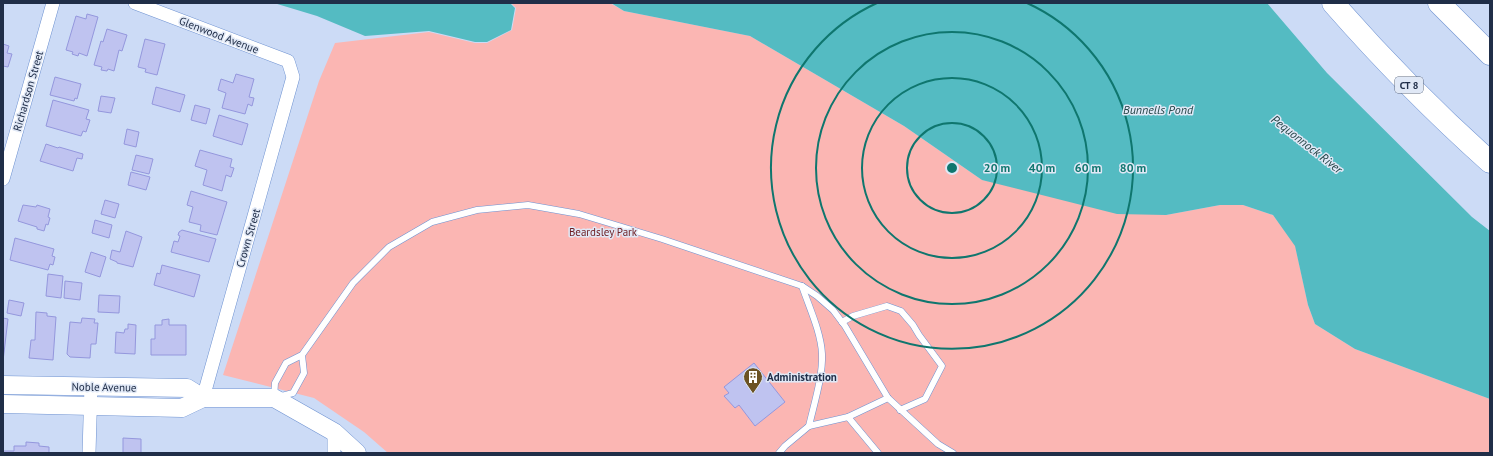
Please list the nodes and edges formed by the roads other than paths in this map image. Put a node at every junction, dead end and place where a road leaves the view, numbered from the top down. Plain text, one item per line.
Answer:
1 (53, 3) edge
2 (135, 3) edge
3 (1333, 3) edge
4 (1439, 3) edge
5 (1490, 54) edge
6 (293, 77) joint
7 (1490, 162) edge
8 (3, 179) edge
9 (802, 286) junction
10 (842, 322) junction
11 (302, 355) junction
12 (3, 385) edge
13 (91, 386) junction
14 (203, 398) junction
15 (274, 398) junction
16 (888, 398) junction
17 (3, 404) edge
18 (90, 406) junction
19 (900, 410) junction
20 (848, 417) junction
21 (809, 426) junction
22 (334, 432) junction
23 (945, 451) edge
24 (89, 453) edge
25 (334, 453) edge
26 (357, 453) edge
27 (779, 453) edge
28 (878, 453) edge
29 (953, 453) edge

1 - 8 street, Richardson Street
2 - 6 street, Glenwood Avenue
3 - 7 highway, CT 8
4 - 5 highway
6 - 14 street, Crown Street
9 - 10 lane
9 - 11 lane
9 - 21 lane
10 - 16 lane
10 - 19 lane
11 - 15 lane
11 - 15 lane
12 - 13 main road, Noble Avenue
13 - 14 main road, Noble Avenue
13 - 18 street
14 - 15 main road, Noble Avenue
14 - 18 main road, Noble Avenue
15 - 22 main road, Noble Avenue
16 - 19 lane
16 - 20 lane
17 - 18 main road, Noble Avenue
18 - 24 street
19 - 23 lane
20 - 21 lane
20 - 28 lane
21 - 27 lane
22 - 25 street
22 - 26 main road, Noble Avenue
23 - 29 lane

